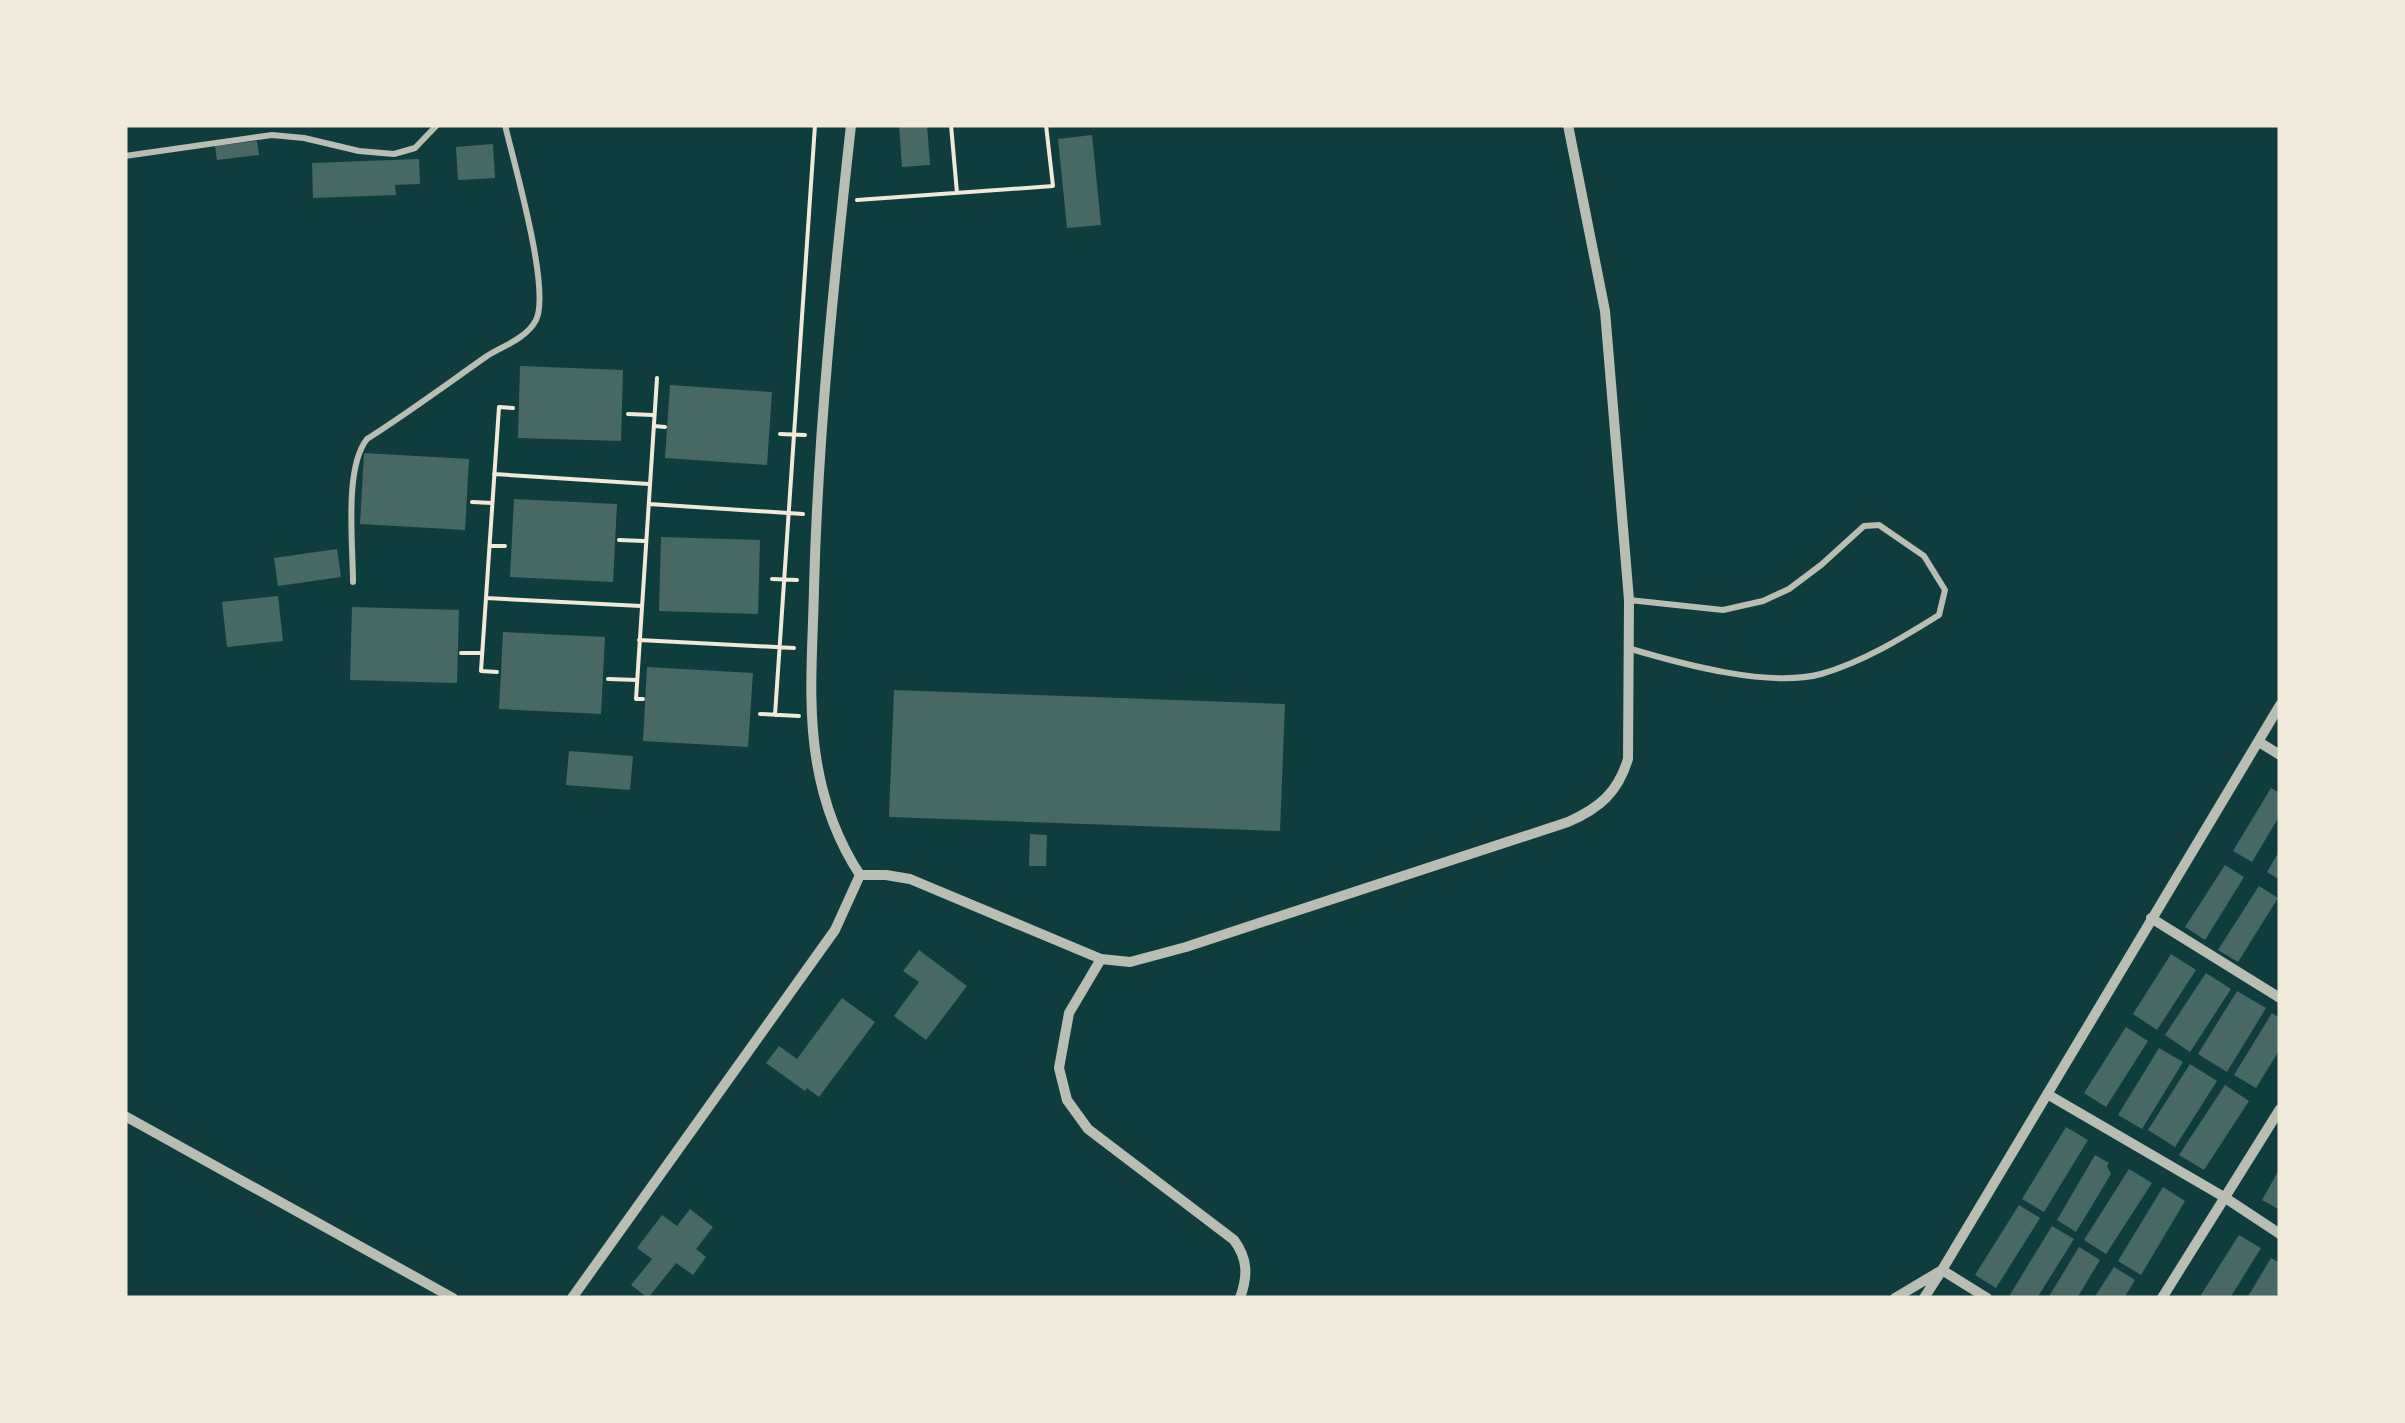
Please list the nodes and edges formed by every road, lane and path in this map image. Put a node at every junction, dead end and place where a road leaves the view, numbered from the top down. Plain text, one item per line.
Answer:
1 (437, 125) edge
2 (506, 125) edge
3 (815, 125) edge
4 (851, 125) edge
5 (951, 125) edge
6 (1046, 125) edge
7 (1568, 125) edge
8 (125, 156) edge
9 (957, 193) junction
10 (842, 201) junction
11 (657, 378) dead end
12 (513, 408) dead end
13 (628, 414) dead end
14 (655, 415) junction
15 (654, 426) junction
16 (665, 427) dead end
17 (780, 434) dead end
18 (792, 435) junction
19 (822, 436) junction
20 (494, 474) junction
21 (650, 484) junction
22 (472, 502) dead end
23 (492, 503) junction
24 (648, 504) junction
25 (786, 512) junction
26 (817, 514) junction
27 (619, 540) dead end
28 (646, 542) junction
29 (490, 546) junction
30 (505, 546) dead end
31 (644, 564) junction
32 (653, 564) dead end
33 (772, 579) dead end
34 (783, 580) junction
35 (353, 582) dead end
36 (814, 582) junction
37 (486, 598) junction
38 (1629, 600) junction
39 (642, 606) junction
40 (639, 640) junction
41 (779, 647) junction
42 (812, 648) junction
43 (1631, 648) junction
44 (461, 653) dead end
45 (482, 653) junction
46 (498, 672) dead end
47 (608, 679) dead end
48 (637, 680) junction
49 (644, 698) dead end
50 (2280, 705) edge
51 (760, 714) dead end
52 (775, 715) junction
53 (814, 717) junction
54 (2259, 742) junction
55 (2280, 755) edge
56 (860, 875) junction
57 (2151, 918) junction
58 (1101, 959) junction
59 (2280, 998) edge
60 (2047, 1094) junction
61 (2280, 1109) edge
62 (125, 1116) edge
63 (2224, 1197) junction
64 (2280, 1234) edge
65 (1942, 1270) junction
66 (453, 1298) edge
67 (572, 1298) edge
68 (1240, 1298) edge
69 (1895, 1298) edge
70 (1924, 1298) edge
71 (1988, 1298) edge
72 (2162, 1298) edge

1 - 8 lane
2 - 35 lane
3 - 18 path
4 - 10 street
5 - 9 path
6 - 9 path
7 - 38 street
9 - 10 path
10 - 19 street
11 - 14 path
12 - 20 path
13 - 14 path
14 - 15 path
15 - 16 path
15 - 21 path
17 - 18 path
18 - 19 path
18 - 25 path
19 - 26 street
20 - 21 path
20 - 23 path
21 - 24 path
22 - 23 path
23 - 29 path
24 - 25 path
24 - 28 path
25 - 26 path
25 - 34 path
26 - 36 street
27 - 28 path
28 - 31 path
29 - 30 path
29 - 37 path
31 - 32 path
31 - 39 path
33 - 34 path
34 - 36 path
34 - 41 path
36 - 42 street
37 - 39 path
37 - 45 path
38 - 43 street
38 - 43 lane
39 - 40 path
40 - 41 path
40 - 48 path
41 - 42 path
41 - 52 path
42 - 53 street
43 - 58 street
44 - 45 path
45 - 46 path
47 - 48 path
48 - 49 path
50 - 54 street
51 - 52 path
52 - 53 path
53 - 56 street
54 - 55 street
54 - 57 street
56 - 58 street
56 - 67 street
57 - 59 street
57 - 60 street
58 - 68 street
60 - 63 street
60 - 65 street
61 - 63 street
62 - 66 street
63 - 64 street
63 - 72 street
65 - 69 street
65 - 70 street
65 - 71 street

